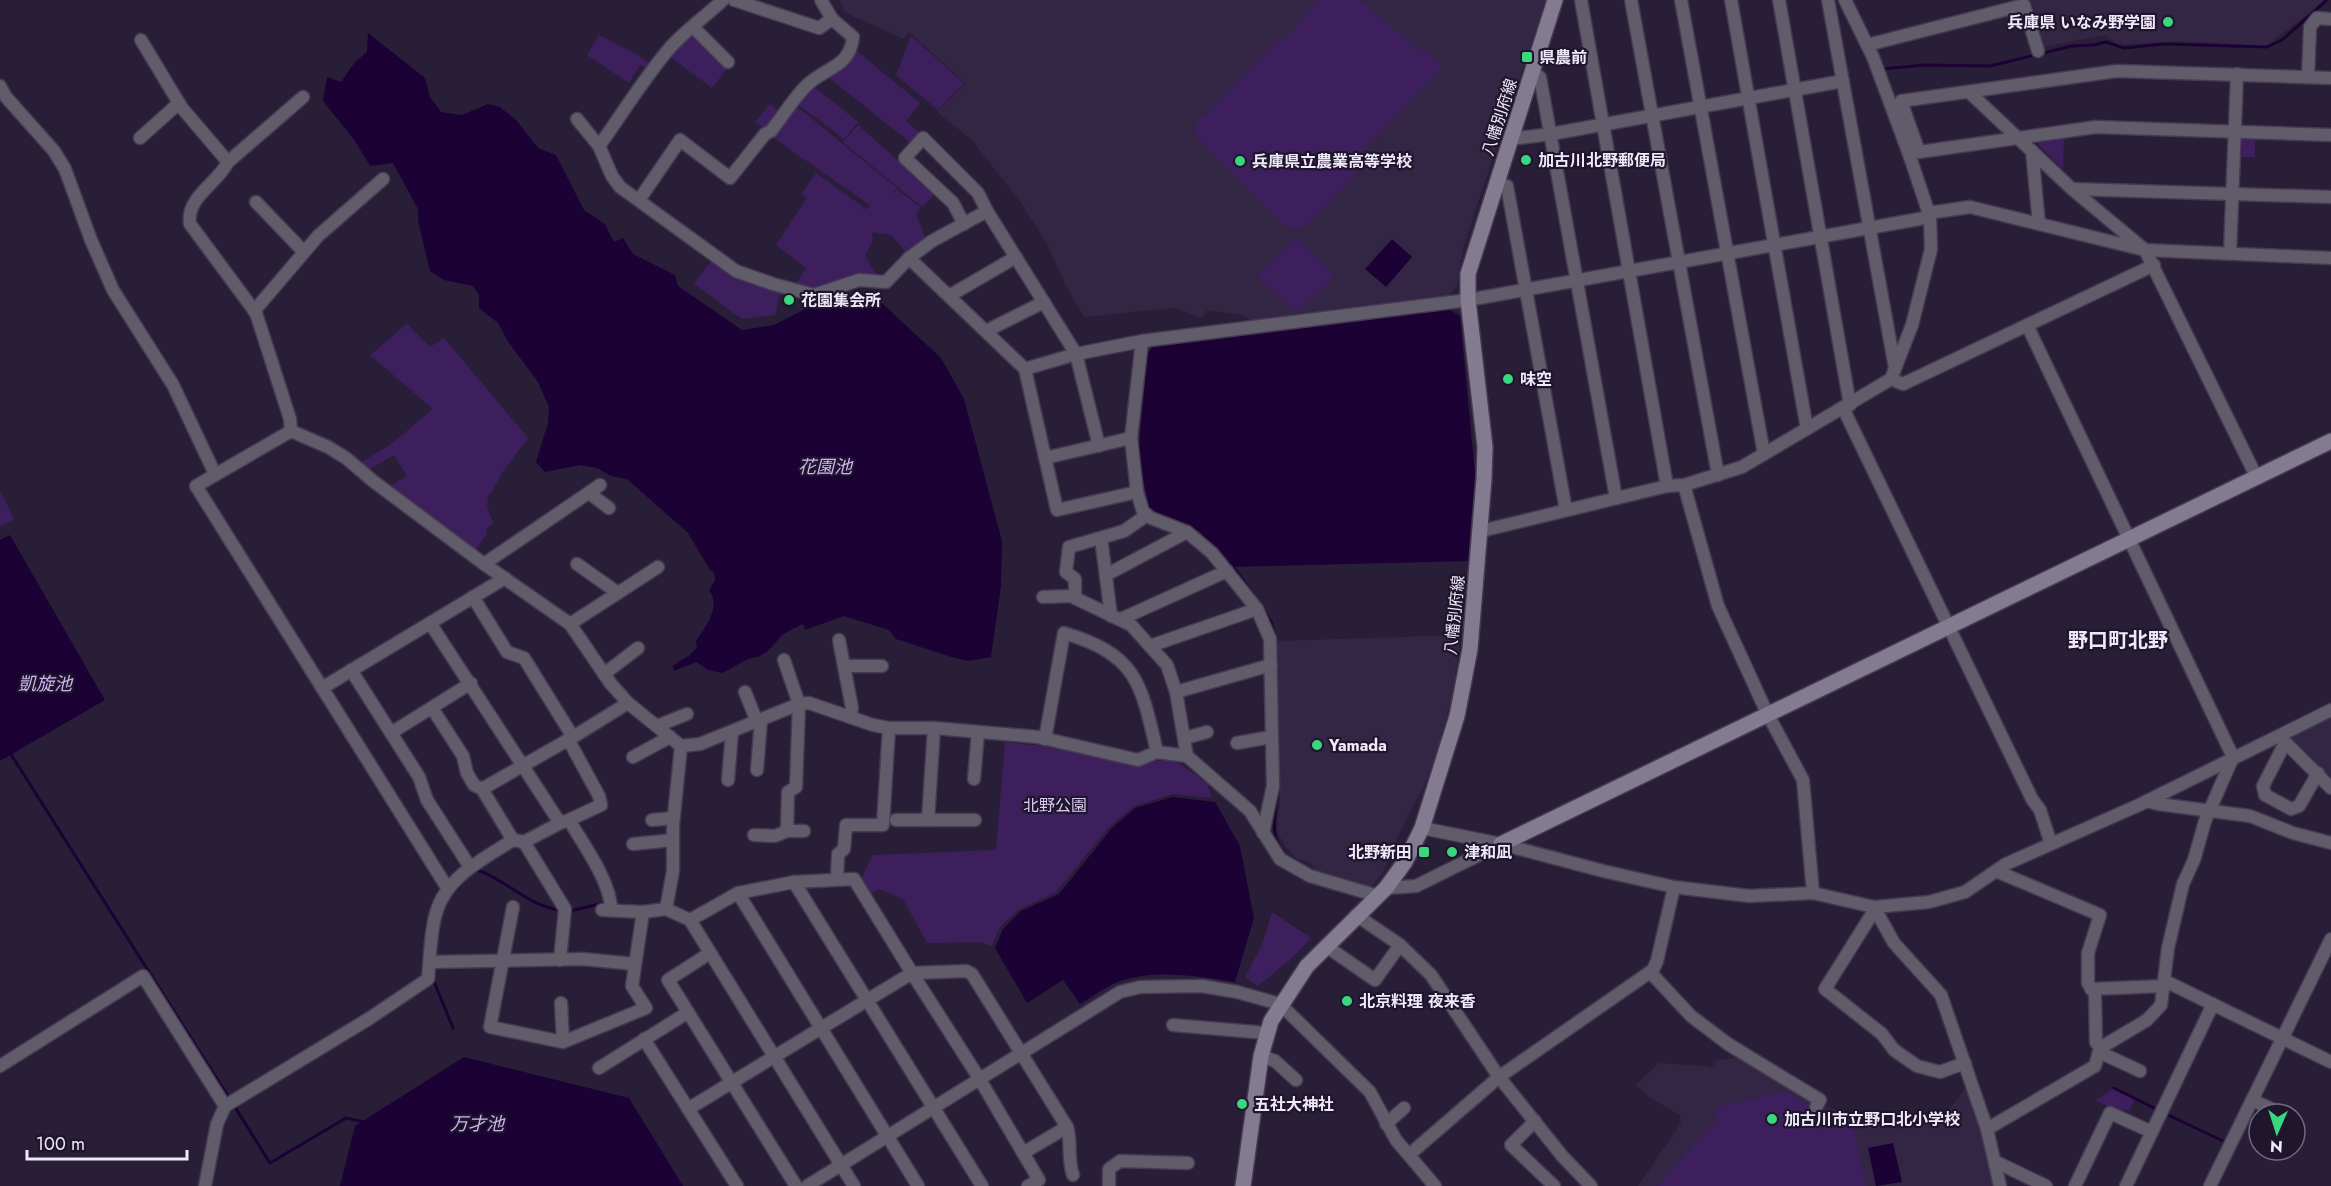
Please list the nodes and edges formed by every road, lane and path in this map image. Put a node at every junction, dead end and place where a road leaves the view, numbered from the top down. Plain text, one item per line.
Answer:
1 (723, 0) edge
2 (734, 0) edge
3 (821, 0) edge
4 (1581, 0) edge
5 (1631, 0) edge
6 (1681, 0) edge
7 (1731, 0) edge
8 (1779, 0) edge
9 (1828, 0) edge
10 (1845, 0) edge
11 (1557, 1) edge
12 (832, 19) junction
13 (2331, 19) edge
14 (693, 27) junction
15 (141, 40) dead end
16 (1867, 45) junction
17 (2038, 51) dead end
18 (728, 62) dead end
19 (1532, 73) junction
20 (2237, 74) junction
21 (2308, 77) junction
22 (2331, 78) edge
23 (1843, 81) junction
24 (0, 86) edge
25 (1795, 90) junction
26 (1969, 92) junction
27 (303, 97) dead end
28 (1748, 98) junction
29 (179, 103) junction
30 (1700, 106) junction
31 (1652, 115) junction
32 (577, 119) dead end
33 (1602, 124) junction
34 (2235, 132) junction
35 (1551, 134) junction
36 (2331, 135) edge
37 (1511, 137) junction
38 (140, 138) dead end
39 (2018, 138) junction
40 (599, 146) junction
41 (2032, 151) junction
42 (228, 162) junction
43 (383, 179) dead end
44 (1496, 183) junction
45 (2072, 189) junction
46 (2233, 193) junction
47 (2331, 197) edge
48 (639, 200) junction
49 (256, 202) dead end
50 (987, 211) junction
51 (1929, 215) junction
52 (964, 224) junction
53 (2039, 224) junction
54 (1870, 228) junction
55 (1821, 236) junction
56 (1774, 244) junction
57 (2145, 250) junction
58 (304, 252) junction
59 (1727, 253) junction
60 (2230, 253) junction
61 (1016, 257) junction
62 (909, 258) junction
63 (2331, 258) edge
64 (1678, 262) junction
65 (2154, 265) junction
66 (1628, 271) junction
67 (1578, 280) junction
68 (1527, 289) junction
69 (949, 296) junction
70 (1468, 300) junction
71 (1044, 302) junction
72 (254, 311) junction
73 (2027, 325) junction
74 (986, 332) junction
75 (1142, 341) junction
76 (1076, 354) junction
77 (1025, 369) junction
78 (1893, 374) junction
79 (1847, 407) junction
80 (1807, 429) junction
81 (291, 431) junction
82 (1131, 438) junction
83 (2331, 441) edge
84 (1099, 446) junction
85 (1764, 454) junction
86 (1045, 458) junction
87 (215, 474) junction
88 (1718, 475) junction
89 (2256, 476) junction
90 (600, 485) dead end
91 (1684, 485) junction
92 (1667, 486) junction
93 (1137, 492) junction
94 (589, 493) junction
95 (1616, 498) junction
96 (609, 508) dead end
97 (1566, 510) junction
98 (1147, 515) junction
99 (1481, 531) junction
100 (1186, 532) junction
101 (1101, 538) junction
102 (2130, 539) junction
103 (484, 564) junction
104 (577, 564) dead end
105 (658, 567) dead end
106 (1227, 571) junction
107 (1106, 575) junction
108 (505, 578) junction
109 (618, 593) junction
110 (473, 597) junction
111 (1043, 597) dead end
112 (1075, 598) junction
113 (1257, 609) junction
114 (1116, 617) junction
115 (430, 622) junction
116 (570, 624) junction
117 (1948, 626) junction
118 (839, 640) dead end
119 (1150, 646) junction
120 (638, 648) dead end
121 (784, 660) dead end
122 (1271, 665) junction
123 (844, 666) junction
124 (882, 666) dead end
125 (351, 670) junction
126 (604, 674) junction
127 (471, 683) junction
128 (322, 688) junction
129 (745, 692) dead end
130 (1176, 692) junction
131 (628, 703) junction
132 (799, 704) junction
133 (432, 708) junction
134 (2331, 710) edge
135 (1767, 713) junction
136 (687, 714) dead end
137 (850, 717) junction
138 (759, 721) junction
139 (657, 726) junction
140 (889, 728) junction
141 (934, 728) junction
142 (732, 732) junction
143 (978, 732) junction
144 (1206, 732) dead end
145 (391, 733) junction
146 (670, 737) junction
147 (571, 738) junction
148 (1185, 738) junction
149 (1271, 738) junction
150 (1045, 739) junction
151 (2282, 740) junction
152 (1237, 743) dead end
153 (681, 746) junction
154 (1156, 752) junction
155 (1187, 756) junction
156 (633, 757) dead end
157 (2233, 758) junction
158 (523, 765) junction
159 (757, 770) dead end
160 (2318, 773) junction
161 (974, 779) dead end
162 (728, 780) dead end
163 (2331, 788) edge
164 (482, 789) junction
165 (2147, 801) junction
166 (2210, 810) junction
167 (673, 818) junction
168 (652, 820) dead end
169 (928, 820) junction
170 (975, 820) dead end
171 (564, 821) junction
172 (902, 823) dead end
173 (1422, 828) junction
174 (787, 831) junction
175 (804, 831) dead end
176 (1263, 833) junction
177 (754, 835) dead end
178 (673, 840) junction
179 (518, 841) junction
180 (2331, 843) edge
181 (633, 844) dead end
182 (1501, 844) junction
183 (2050, 844) junction
184 (470, 867) junction
185 (1996, 871) junction
186 (837, 879) junction
187 (794, 882) junction
188 (1674, 887) junction
189 (448, 889) junction
190 (1382, 892) junction
191 (738, 893) junction
192 (1813, 893) junction
193 (513, 907) dead end
194 (1874, 907) junction
195 (666, 909) junction
196 (643, 912) junction
197 (1356, 915) junction
198 (690, 920) junction
199 (2331, 939) edge
200 (1400, 945) junction
201 (1326, 946) junction
202 (710, 953) junction
203 (561, 960) junction
204 (502, 961) junction
205 (430, 962) junction
206 (634, 964) junction
207 (1650, 972) junction
208 (912, 973) junction
209 (2165, 983) junction
210 (2091, 989) junction
211 (866, 999) junction
212 (561, 1003) dead end
213 (1280, 1004) junction
214 (2213, 1004) junction
215 (687, 1012) junction
216 (1173, 1025) dead end
217 (822, 1027) junction
218 (1266, 1033) junction
219 (2283, 1038) junction
220 (644, 1039) junction
221 (563, 1042) junction
222 (2100, 1050) junction
223 (1021, 1052) junction
224 (774, 1056) junction
225 (1261, 1056) junction
226 (2331, 1062) edge
227 (1965, 1063) junction
228 (0, 1066) edge
229 (598, 1068) dead end
230 (2140, 1071) dead end
231 (1499, 1077) junction
232 (979, 1078) junction
233 (1296, 1080) dead end
234 (731, 1083) junction
235 (2252, 1100) junction
236 (2256, 1102) edge
237 (225, 1106) junction
238 (933, 1107) junction
239 (1816, 1107) dead end
240 (1404, 1108) dead end
241 (688, 1109) junction
242 (1535, 1121) junction
243 (1386, 1124) junction
244 (1067, 1127) junction
245 (1987, 1129) junction
246 (2152, 1132) junction
247 (887, 1136) junction
248 (1023, 1153) junction
249 (1410, 1154) junction
250 (1996, 1162) junction
251 (1188, 1163) dead end
252 (841, 1165) junction
253 (1073, 1175) dead end
254 (1586, 1184) edge
255 (205, 1186) edge
256 (737, 1186) edge
257 (796, 1186) edge
258 (807, 1186) edge
259 (854, 1186) edge
260 (918, 1186) edge
261 (982, 1186) edge
262 (1028, 1186) edge
263 (1109, 1186) edge
264 (1243, 1186) edge
265 (1435, 1186) edge
266 (1554, 1186) edge
267 (2000, 1186) edge
268 (2046, 1186) edge
269 (2075, 1186) edge
270 (2126, 1186) edge
271 (2210, 1186) edge

1 - 14 street
2 - 12 street
3 - 12 street
4 - 33 street
5 - 31 street
6 - 30 street
7 - 28 street
8 - 25 street
9 - 23 street
10 - 16 street
11 - 19 main road, 八幡別府線
12 - 48 street
13 - 21 street
14 - 18 street
14 - 40 street
15 - 29 street
16 - 17 street
16 - 51 street
19 - 35 street
19 - 37 main road, 八幡別府線
20 - 21 street
20 - 26 street
20 - 34 street
21 - 22 street
23 - 25 street
23 - 54 street
24 - 87 street
25 - 28 street
25 - 55 street
26 - 39 street
26 - 39 street
27 - 42 street
28 - 30 street
28 - 56 street
29 - 38 street
29 - 42 street
30 - 31 street
30 - 59 street
31 - 33 street
31 - 64 street
32 - 40 street
33 - 35 street
33 - 66 street
34 - 36 street
34 - 39 street
34 - 46 street
35 - 37 street
35 - 67 street
37 - 44 main road, 八幡別府線
39 - 41 street
40 - 48 street
41 - 45 street
41 - 53 street
42 - 72 street
43 - 58 street
44 - 68 street
44 - 70 main road, 八幡別府線
45 - 46 street
45 - 57 street
46 - 47 street
46 - 60 street
48 - 62 street
49 - 58 street
50 - 52 street
50 - 52 street
50 - 61 street
51 - 53 street
51 - 54 street
51 - 78 street
52 - 62 street
53 - 57 street
54 - 55 street
54 - 78 street
55 - 56 street
55 - 79 street
56 - 59 street
56 - 80 street
57 - 60 street
57 - 65 street
58 - 72 street
59 - 64 street
59 - 85 street
60 - 63 street
61 - 69 street
61 - 71 street
62 - 69 street
64 - 66 street
64 - 88 street
65 - 73 street
65 - 89 street
66 - 67 street
66 - 92 street
67 - 68 street
67 - 95 street
68 - 70 street
68 - 97 street
69 - 74 street
70 - 75 street
70 - 99 main road, 八幡別府線
71 - 74 street
71 - 76 street
72 - 81 street
73 - 78 street
73 - 102 street
74 - 77 street
75 - 76 street
75 - 82 street
76 - 77 street
76 - 84 street
77 - 86 street
78 - 79 street
79 - 80 street
79 - 117 street
80 - 85 street
81 - 87 street
81 - 103 street
82 - 84 street
82 - 93 street
83 - 89 main road
84 - 86 street
85 - 88 street
86 - 93 street
87 - 128 street
88 - 91 street
89 - 102 main road
90 - 94 street
91 - 92 street
91 - 135 street
92 - 95 street
93 - 98 street
94 - 96 street
94 - 103 street
95 - 97 street
97 - 99 street
98 - 100 street
98 - 101 street
99 - 173 main road, 八幡別府線
100 - 106 street
100 - 107 street
101 - 107 street
101 - 112 street
102 - 117 main road
102 - 157 street
103 - 108 street
104 - 109 street
105 - 109 street
106 - 113 street
106 - 114 street
107 - 114 street
108 - 110 street
108 - 116 street
109 - 116 street
110 - 115 street
110 - 147 street
111 - 112 street
112 - 114 street
113 - 119 street
113 - 122 street
114 - 119 street
115 - 125 street
115 - 127 street
116 - 126 street
117 - 135 main road
117 - 183 street
118 - 123 street
119 - 130 street
120 - 126 street
121 - 132 street
122 - 130 street
122 - 149 street
123 - 124 street
123 - 137 street
125 - 128 street
125 - 145 street
126 - 131 street
127 - 133 street
127 - 158 street
128 - 189 street
129 - 138 street
130 - 148 street
131 - 139 street
131 - 147 street
132 - 137 street
132 - 138 street
132 - 174 street
133 - 145 street
133 - 164 street
134 - 151 street
135 - 182 main road
135 - 192 street
136 - 139 street
137 - 140 street
138 - 142 street
138 - 159 street
139 - 146 street
140 - 141 street
140 - 186 street
141 - 143 street
141 - 169 street
142 - 153 street
142 - 162 street
143 - 150 street
143 - 161 street
144 - 148 street
145 - 184 street
146 - 153 street
146 - 156 street
147 - 158 street
147 - 171 street
148 - 155 street
149 - 152 street
149 - 176 street
150 - 154 street
150 - 154 street
151 - 157 street
151 - 160 street
151 - 160 street
153 - 167 street
154 - 155 street
155 - 176 street
157 - 165 street
157 - 166 street
158 - 164 street
158 - 171 street
160 - 163 street
164 - 179 street
165 - 166 street
165 - 183 street
166 - 180 street
166 - 209 street
167 - 168 street
167 - 178 street
169 - 170 street
169 - 172 street
171 - 179 street
171 - 196 street
173 - 182 street
173 - 190 main road, 八幡別府線
174 - 175 street
174 - 177 street
176 - 190 street
178 - 181 street
178 - 195 street
179 - 184 street
179 - 203 street
182 - 188 street
182 - 190 street
183 - 185 street
184 - 189 street
185 - 194 street
185 - 210 street
186 - 187 street
186 - 208 street
187 - 191 street
187 - 211 street
188 - 192 street
188 - 207 street
189 - 205 street
190 - 197 main road, 八幡別府線
191 - 198 street
191 - 217 street
192 - 194 street
193 - 204 street
194 - 227 street
194 - 227 street
195 - 196 street
195 - 198 street
196 - 206 street
197 - 200 street
197 - 201 main road, 八幡別府線
198 - 202 street
199 - 219 street
200 - 201 street
200 - 231 street
201 - 213 main road, 八幡別府線
202 - 215 street
202 - 224 street
203 - 204 street
203 - 206 street
204 - 205 street
204 - 221 street
205 - 237 street
206 - 221 street
207 - 231 street
207 - 239 street
208 - 211 street
208 - 223 street
208 - 232 street
209 - 210 street
209 - 214 street
209 - 222 street
210 - 222 street
211 - 217 street
211 - 238 street
212 - 221 street
213 - 218 main road, 八幡別府線
213 - 223 street
213 - 243 street
214 - 219 street
214 - 246 street
215 - 220 street
215 - 234 street
216 - 218 street
217 - 224 street
217 - 247 street
218 - 225 main road, 八幡別府線
219 - 226 street
219 - 235 street
220 - 229 street
220 - 241 street
222 - 230 street
222 - 245 street
223 - 232 street
223 - 244 street
224 - 234 street
224 - 252 street
225 - 233 street
225 - 264 main road, 八幡別府線
227 - 245 street
228 - 237 street
231 - 242 street
231 - 249 street
232 - 238 street
232 - 248 street
234 - 241 street
234 - 257 street
235 - 236 street
235 - 271 street
237 - 255 street
238 - 247 street
238 - 261 street
240 - 243 street
241 - 256 street
242 - 254 street
242 - 266 street
243 - 249 street
244 - 248 street
244 - 253 street
245 - 250 street
246 - 269 street
246 - 270 street
247 - 252 street
247 - 260 street
248 - 262 street
249 - 265 street
250 - 267 street
250 - 268 street
251 - 263 street
252 - 258 street
252 - 259 street

